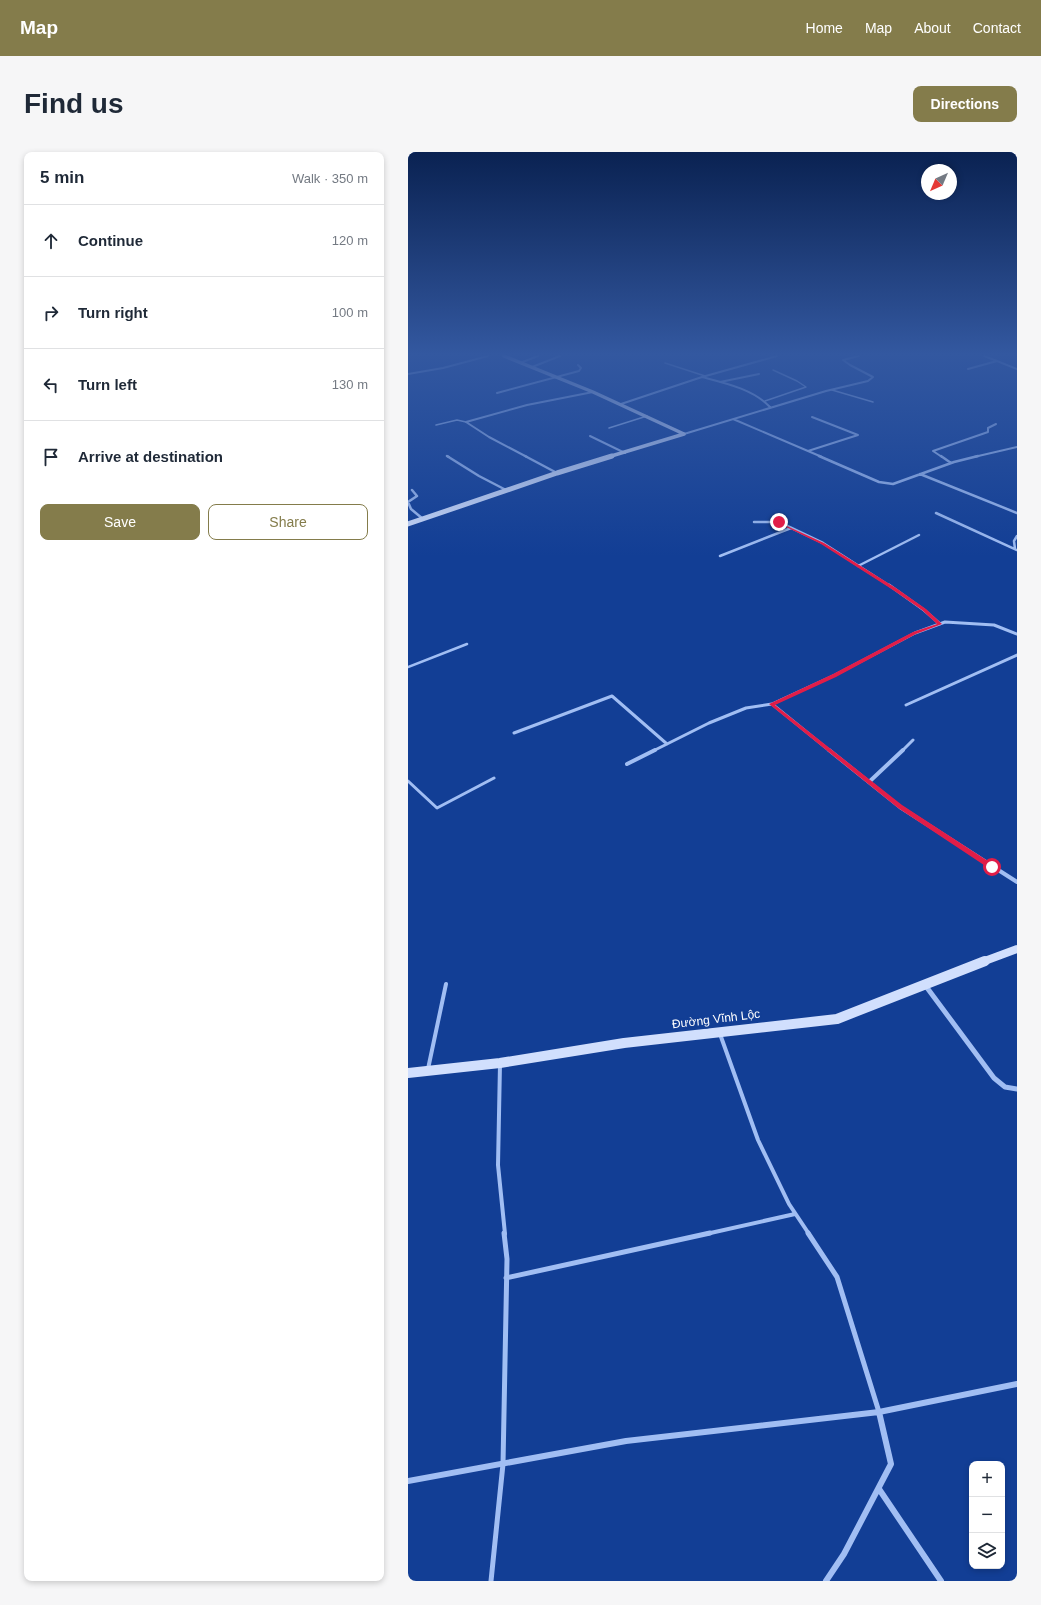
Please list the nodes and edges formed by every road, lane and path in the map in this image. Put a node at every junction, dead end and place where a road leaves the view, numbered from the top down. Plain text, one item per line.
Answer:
1 (446, 423) edge
2 (467, 423) edge
3 (626, 423) edge
4 (661, 423) edge
5 (720, 423) edge
6 (741, 423) edge
7 (827, 423) edge
8 (996, 424) dead end
9 (436, 425) dead end
10 (609, 428) dead end
11 (684, 434) junction
12 (590, 436) dead end
13 (1017, 447) edge
14 (808, 451) junction
15 (625, 453) junction
16 (447, 456) dead end
17 (951, 463) junction
18 (557, 473) junction
19 (920, 474) junction
20 (412, 490) dead end
21 (506, 490) junction
22 (936, 513) dead end
23 (1017, 513) edge
24 (423, 518) junction
25 (754, 522) dead end
26 (408, 524) edge
27 (792, 528) junction
28 (919, 535) dead end
29 (1017, 536) edge
30 (1016, 550) edge
31 (720, 556) dead end
32 (858, 566) junction
33 (940, 624) junction
34 (1017, 634) edge
35 (467, 644) dead end
36 (1017, 655) edge
37 (408, 667) edge
38 (772, 704) junction
39 (906, 705) dead end
40 (514, 733) dead end
41 (913, 740) dead end
42 (666, 744) junction
43 (627, 764) dead end
44 (494, 778) dead end
45 (408, 781) edge
46 (869, 782) junction
47 (1017, 882) edge
48 (1017, 949) edge
49 (446, 984) dead end
50 (925, 985) junction
51 (719, 1031) junction
52 (500, 1063) junction
53 (428, 1071) junction
54 (408, 1073) edge
55 (1017, 1089) edge
56 (795, 1214) junction
57 (506, 1278) junction
58 (1017, 1384) edge
59 (879, 1412) junction
60 (503, 1464) junction
61 (408, 1481) edge
62 (879, 1489) junction
63 (491, 1581) edge
64 (826, 1581) edge
65 (941, 1581) edge

1 - 9 lane
2 - 18 street
3 - 10 lane
4 - 11 street
5 - 11 street
6 - 14 street
7 - 14 street
8 - 17 street
11 - 15 street
12 - 15 street
13 - 17 street
14 - 19 street
15 - 18 street
16 - 21 street
17 - 19 street
18 - 21 street
19 - 23 street
20 - 24 street
21 - 24 street
22 - 30 street
24 - 26 street
25 - 27 street
27 - 31 street
27 - 32 street
28 - 32 street
29 - 30 street
32 - 33 street
33 - 34 street
33 - 38 street
35 - 37 lane
36 - 39 street
38 - 42 street
38 - 46 street
40 - 42 street
41 - 46 street
42 - 43 street
44 - 45 lane
46 - 47 street
48 - 50 street, Đường Vĩnh Lộc
49 - 53 lane
50 - 51 street, Đường Vĩnh Lộc
50 - 55 street
51 - 52 street, Đường Vĩnh Lộc
51 - 56 lane
52 - 53 street, Đường Vĩnh Lộc
52 - 57 lane
53 - 54 street, Đường Vĩnh Lộc
56 - 57 lane
56 - 59 lane
57 - 60 lane
58 - 59 street
59 - 60 street
59 - 62 street
60 - 61 street
60 - 63 lane
62 - 64 street
62 - 65 street

